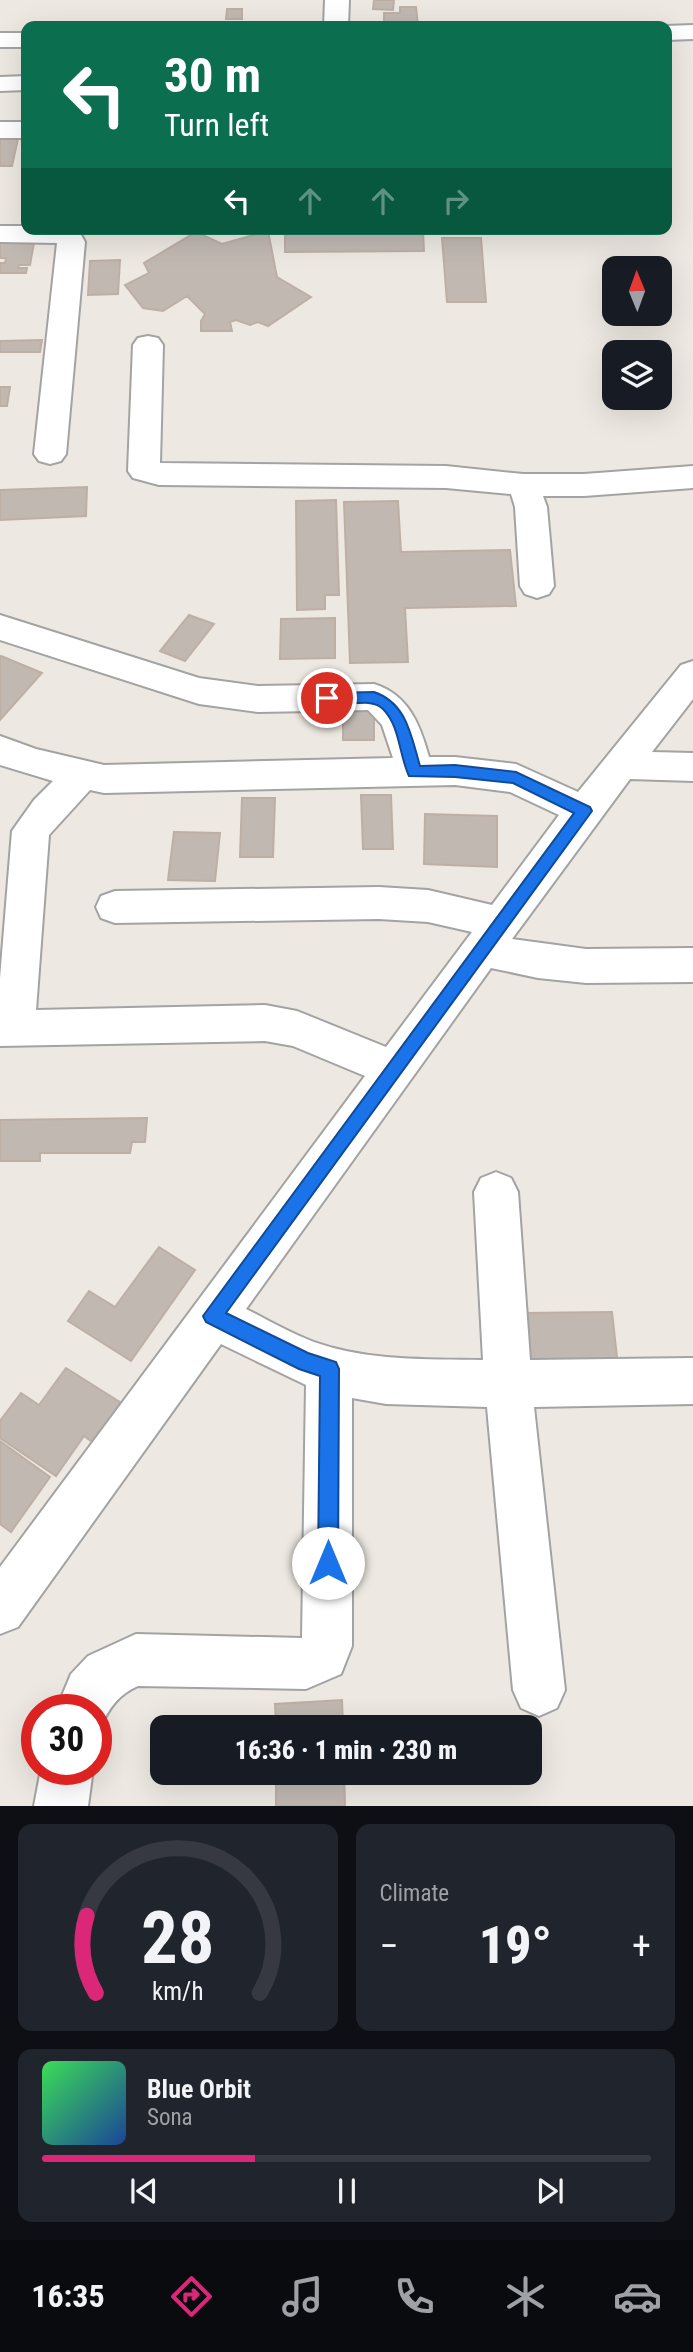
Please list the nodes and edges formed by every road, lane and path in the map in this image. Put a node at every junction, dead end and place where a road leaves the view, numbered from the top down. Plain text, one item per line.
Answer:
1 (337, 0) edge
2 (336, 21) edge
3 (693, 32) edge
4 (672, 33) edge
5 (0, 40) edge
6 (21, 40) edge
7 (21, 83) edge
8 (0, 84) edge
9 (0, 130) edge
10 (21, 130) edge
11 (0, 234) edge
12 (21, 234) edge
13 (62, 235) edge
14 (148, 345) dead end
15 (50, 454) dead end
16 (693, 477) edge
17 (523, 485) junction
18 (537, 586) dead end
19 (0, 627) edge
20 (693, 674) edge
21 (0, 750) edge
22 (621, 765) junction
23 (693, 767) edge
24 (415, 772) junction
25 (83, 774) junction
26 (584, 811) junction
27 (115, 906) dead end
28 (491, 936) junction
29 (693, 965) edge
30 (6, 1027) edge
31 (393, 1069) junction
32 (496, 1192) dead end
33 (212, 1316) junction
34 (329, 1369) junction
35 (693, 1381) edge
36 (508, 1384) junction
37 (0, 1609) edge
38 (539, 1690) dead end
39 (88, 1694) edge
40 (64, 1785) edge
41 (61, 1806) edge

1 - 2 street
3 - 4 street
5 - 6 street
7 - 8 street
9 - 10 street
11 - 12 street
13 - 15 street
14 - 17 street
16 - 17 street
17 - 18 street
19 - 24 street
20 - 22 street
21 - 25 street
22 - 23 street
22 - 26 street
24 - 25 street
24 - 26 street
25 - 30 street
26 - 28 street
27 - 28 street
28 - 29 street
28 - 31 street
30 - 31 street
31 - 33 street
32 - 36 street
33 - 34 street
33 - 37 street
34 - 36 street
34 - 39 street
35 - 36 street
36 - 38 street
40 - 41 street

